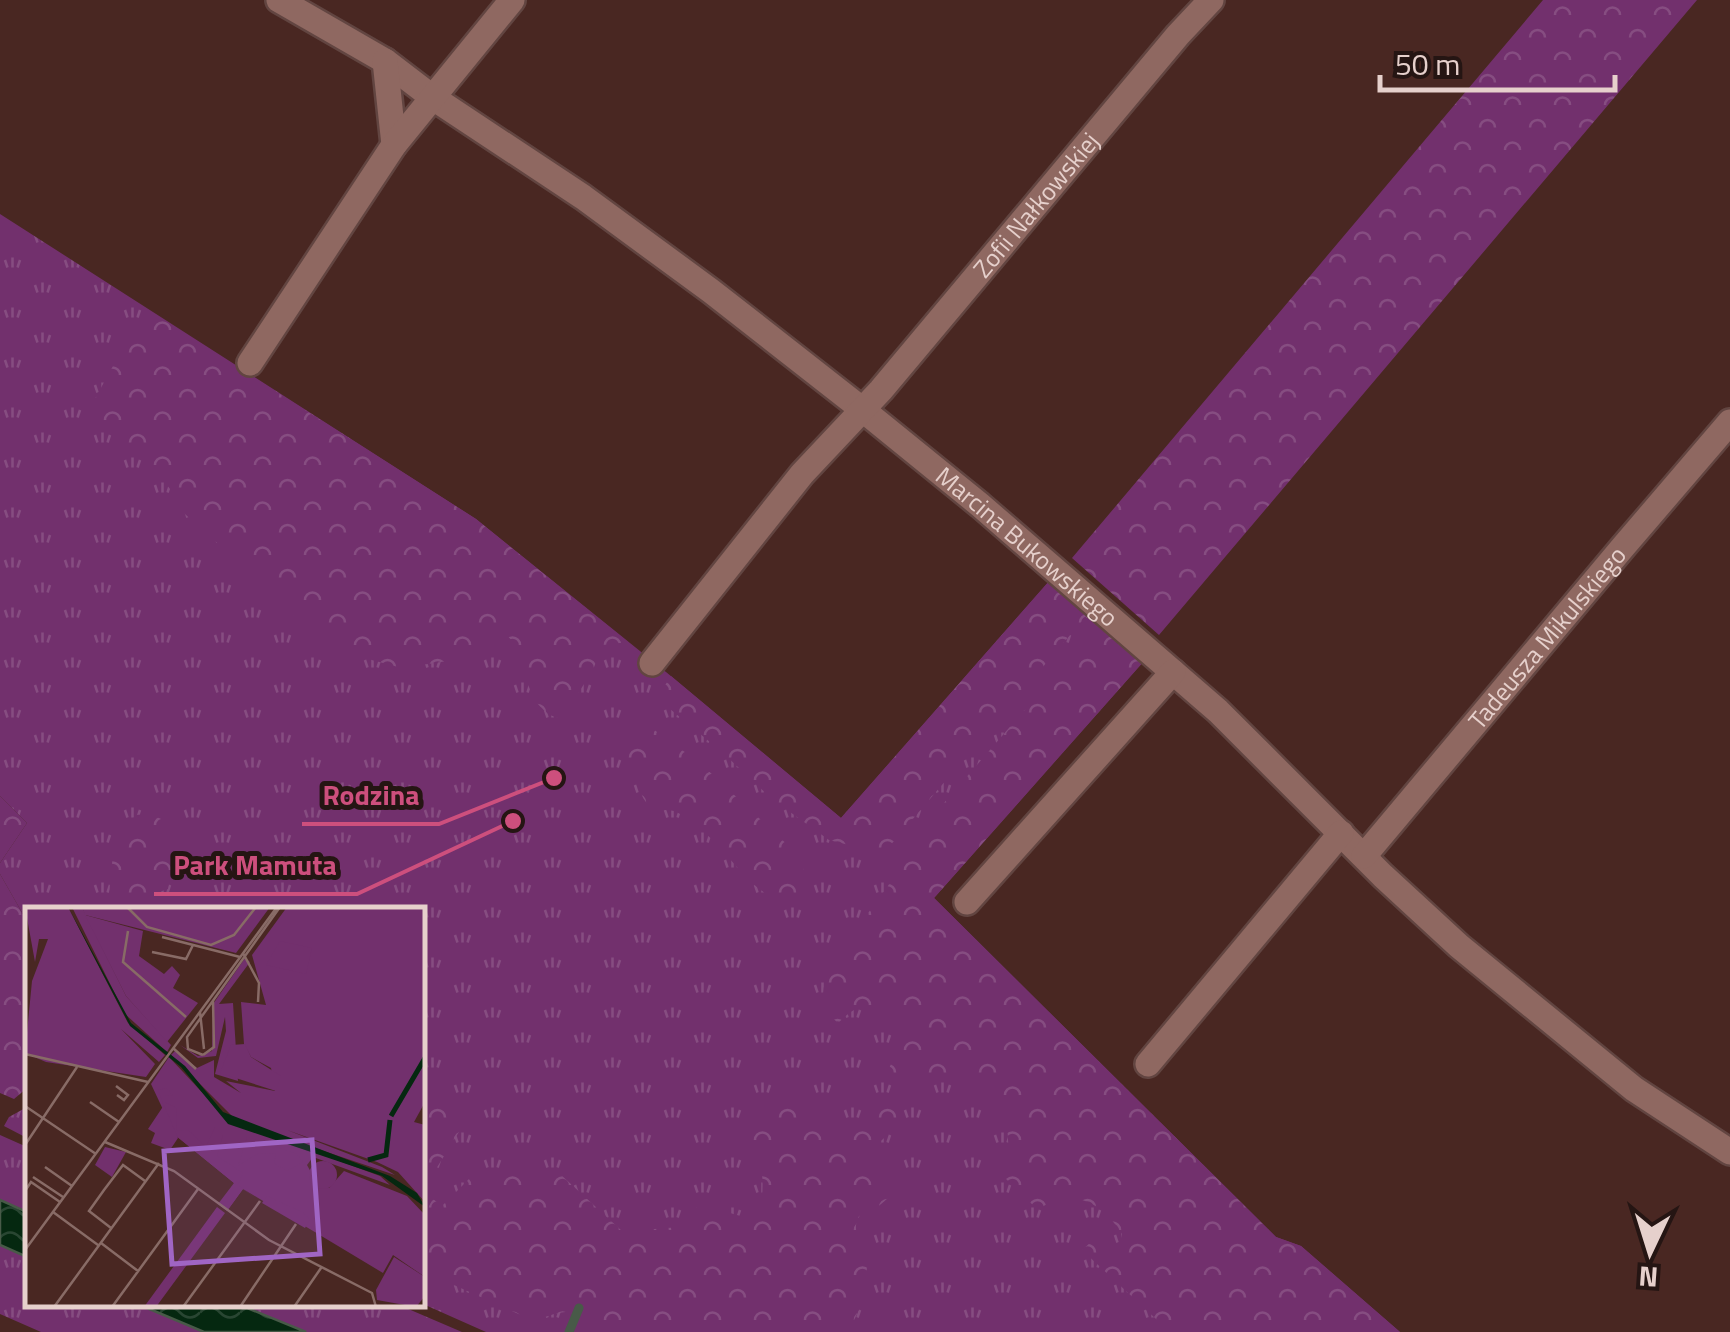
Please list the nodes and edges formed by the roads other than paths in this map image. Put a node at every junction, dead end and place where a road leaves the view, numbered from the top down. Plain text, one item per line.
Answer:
1 (279, 0) edge
2 (512, 0) edge
3 (1211, 0) edge
4 (385, 61) junction
5 (432, 97) junction
6 (394, 146) junction
7 (250, 363) dead end
8 (863, 410) junction
9 (1730, 422) edge
10 (652, 663) dead end
11 (1173, 672) junction
12 (1341, 833) junction
13 (1364, 856) junction
14 (967, 902) dead end
15 (1148, 1064) dead end
16 (1730, 1152) edge

1 - 4 street, Marcina Bukowskiego
2 - 5 street
3 - 8 street, Zofii Nałkowskiej
4 - 5 street, Marcina Bukowskiego
4 - 6 street
5 - 6 street
5 - 8 street, Marcina Bukowskiego
6 - 7 street
8 - 10 street, Zofii Nałkowskiej
8 - 11 street, Marcina Bukowskiego
9 - 13 street, Tadeusza Mikulskiego
11 - 12 street, Marcina Bukowskiego
11 - 14 street
12 - 13 street, Marcina Bukowskiego
12 - 15 street
13 - 16 street, Marcina Bukowskiego

